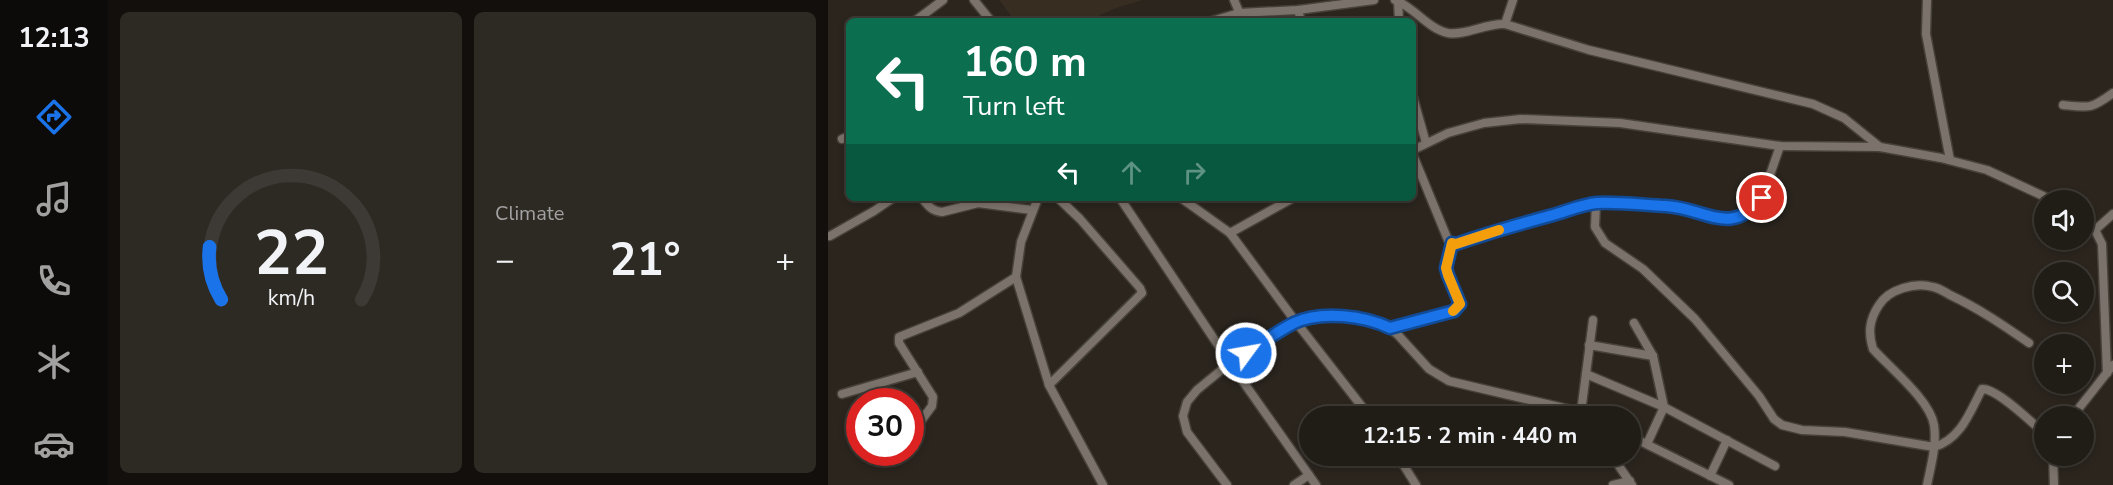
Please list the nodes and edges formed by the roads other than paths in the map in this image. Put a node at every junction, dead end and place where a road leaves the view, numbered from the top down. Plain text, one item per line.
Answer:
1 (943, 0) edge
2 (974, 0) edge
3 (1234, 0) edge
4 (1374, 0) edge
5 (1396, 0) edge
6 (1513, 0) edge
7 (1927, 0) edge
8 (1298, 10) junction
9 (1241, 17) edge
10 (919, 18) edge
11 (989, 18) edge
12 (1300, 18) edge
13 (1399, 18) edge
14 (1504, 24) junction
15 (2113, 93) edge
16 (2063, 105) dead end
17 (1416, 108) edge
18 (1426, 143) junction
19 (1780, 146) junction
20 (1880, 147) junction
21 (1416, 148) edge
22 (1950, 160) junction
23 (1416, 162) edge
24 (2034, 192) edge
25 (888, 201) edge
26 (924, 201) edge
27 (977, 201) edge
28 (1036, 201) edge
29 (1062, 201) edge
30 (1122, 201) edge
31 (1185, 201) edge
32 (1286, 201) edge
33 (1596, 203) junction
34 (1032, 210) junction
35 (2113, 214) edge
36 (2095, 230) joint
37 (1230, 233) junction
38 (830, 236) dead end
39 (1452, 243) junction
40 (1016, 277) junction
41 (1593, 320) dead end
42 (1296, 322) junction
43 (1634, 323) dead end
44 (1390, 328) junction
45 (2030, 343) dead end
46 (1590, 345) junction
47 (1653, 356) junction
48 (1230, 363) junction
49 (2113, 365) edge
50 (918, 372) junction
51 (1586, 374) junction
52 (2108, 374) junction
53 (1049, 385) junction
54 (842, 394) dead end
55 (1361, 406) edge
56 (1551, 406) edge
57 (1584, 406) edge
58 (2081, 406) edge
59 (1665, 407) junction
60 (924, 415) edge
61 (2034, 425) edge
62 (1641, 441) edge
63 (1727, 441) junction
64 (1647, 444) junction
65 (1934, 447) junction
66 (1404, 466) edge
67 (1619, 466) edge
68 (1775, 466) dead end
69 (2054, 466) edge
70 (1309, 475) junction
71 (1710, 476) junction
72 (1631, 483) edge
73 (1103, 485) edge
74 (1227, 485) edge
75 (1294, 485) edge
76 (1316, 485) edge
77 (1416, 485) edge
78 (1612, 485) edge
79 (1729, 485) edge
80 (1927, 485) edge
81 (2055, 485) edge

1 - 10 street
2 - 11 street
3 - 9 street
4 - 8 street
5 - 13 street
5 - 14 street
6 - 14 street
7 - 22 street
8 - 9 street
8 - 12 street
14 - 20 street
15 - 16 street
17 - 18 street
18 - 19 street
18 - 21 street
19 - 20 street
19 - 33 street
20 - 22 street
22 - 24 street
23 - 39 street
25 - 38 street
26 - 27 street
27 - 34 street
28 - 34 street
29 - 53 street
30 - 48 street
31 - 37 street
32 - 37 street
33 - 39 street
33 - 65 street
34 - 40 street
35 - 36 street
36 - 52 street
37 - 42 street
39 - 44 street
40 - 50 street
40 - 53 street
41 - 46 street
42 - 44 street
42 - 48 street
42 - 55 street
43 - 47 street
44 - 56 street
45 - 65 street
46 - 47 street
46 - 51 street
47 - 59 street
48 - 70 street
48 - 74 street
49 - 52 street
50 - 54 street
50 - 60 street
51 - 57 street
51 - 59 street
52 - 58 street
53 - 73 street
59 - 63 street
59 - 64 street
61 - 65 street
62 - 64 street
63 - 68 street
63 - 71 street
64 - 71 street
65 - 80 street
66 - 77 street
67 - 72 street
69 - 81 street
70 - 75 street
70 - 76 street
71 - 79 street
72 - 78 street

